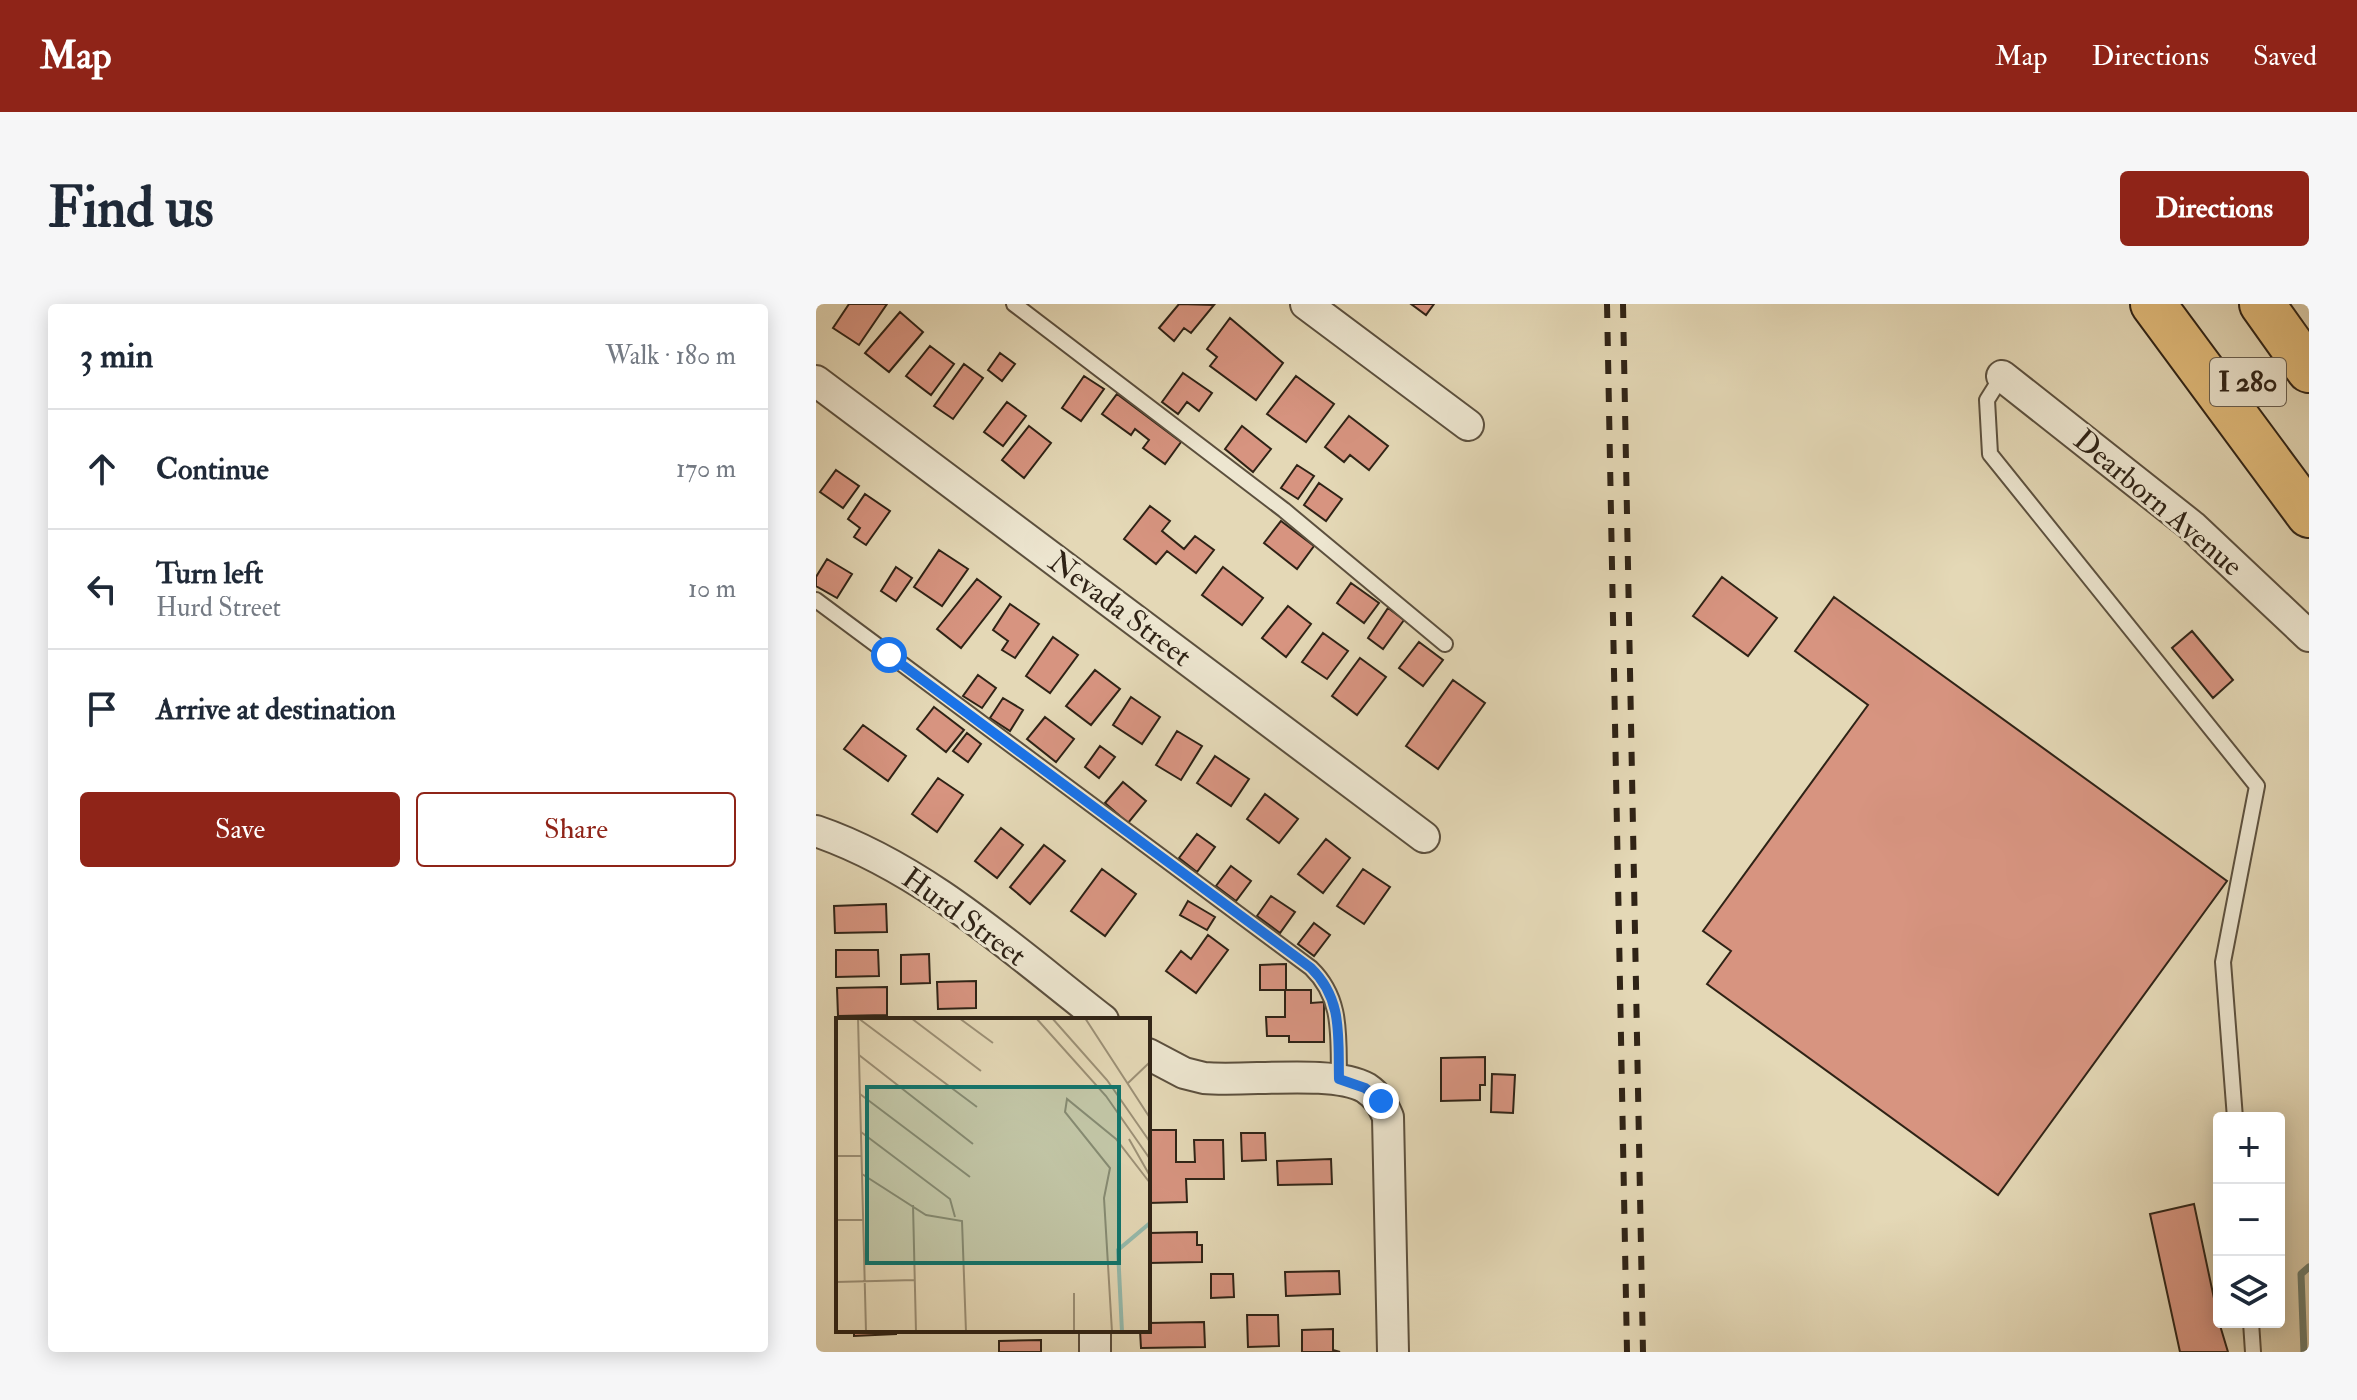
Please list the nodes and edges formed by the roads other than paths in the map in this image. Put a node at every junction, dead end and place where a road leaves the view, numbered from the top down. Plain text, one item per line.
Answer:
1 (1014, 304) edge
2 (1306, 304) edge
3 (2153, 304) edge
4 (2183, 304) edge
5 (2262, 304) edge
6 (2309, 370) edge
7 (2002, 376) joint
8 (816, 381) edge
9 (1468, 425) dead end
10 (2309, 462) edge
11 (2309, 515) edge
12 (816, 600) edge
13 (2309, 636) edge
14 (1445, 644) dead end
15 (816, 831) edge
16 (1424, 837) dead end
17 (1093, 1016) edge
18 (1150, 1055) edge
19 (1352, 1083) junction
20 (2235, 1112) edge
21 (2251, 1328) edge
22 (1393, 1352) edge
23 (2253, 1352) edge

1 - 14 lane
2 - 9 street
3 - 11 highway
4 - 10 highway, I 280
5 - 6 highway, I 280
7 - 13 street, Dearborn Avenue
7 - 20 lane
8 - 16 street, Nevada Street
12 - 19 lane
15 - 17 street, Hurd Street
18 - 19 street
19 - 22 street
21 - 23 lane

